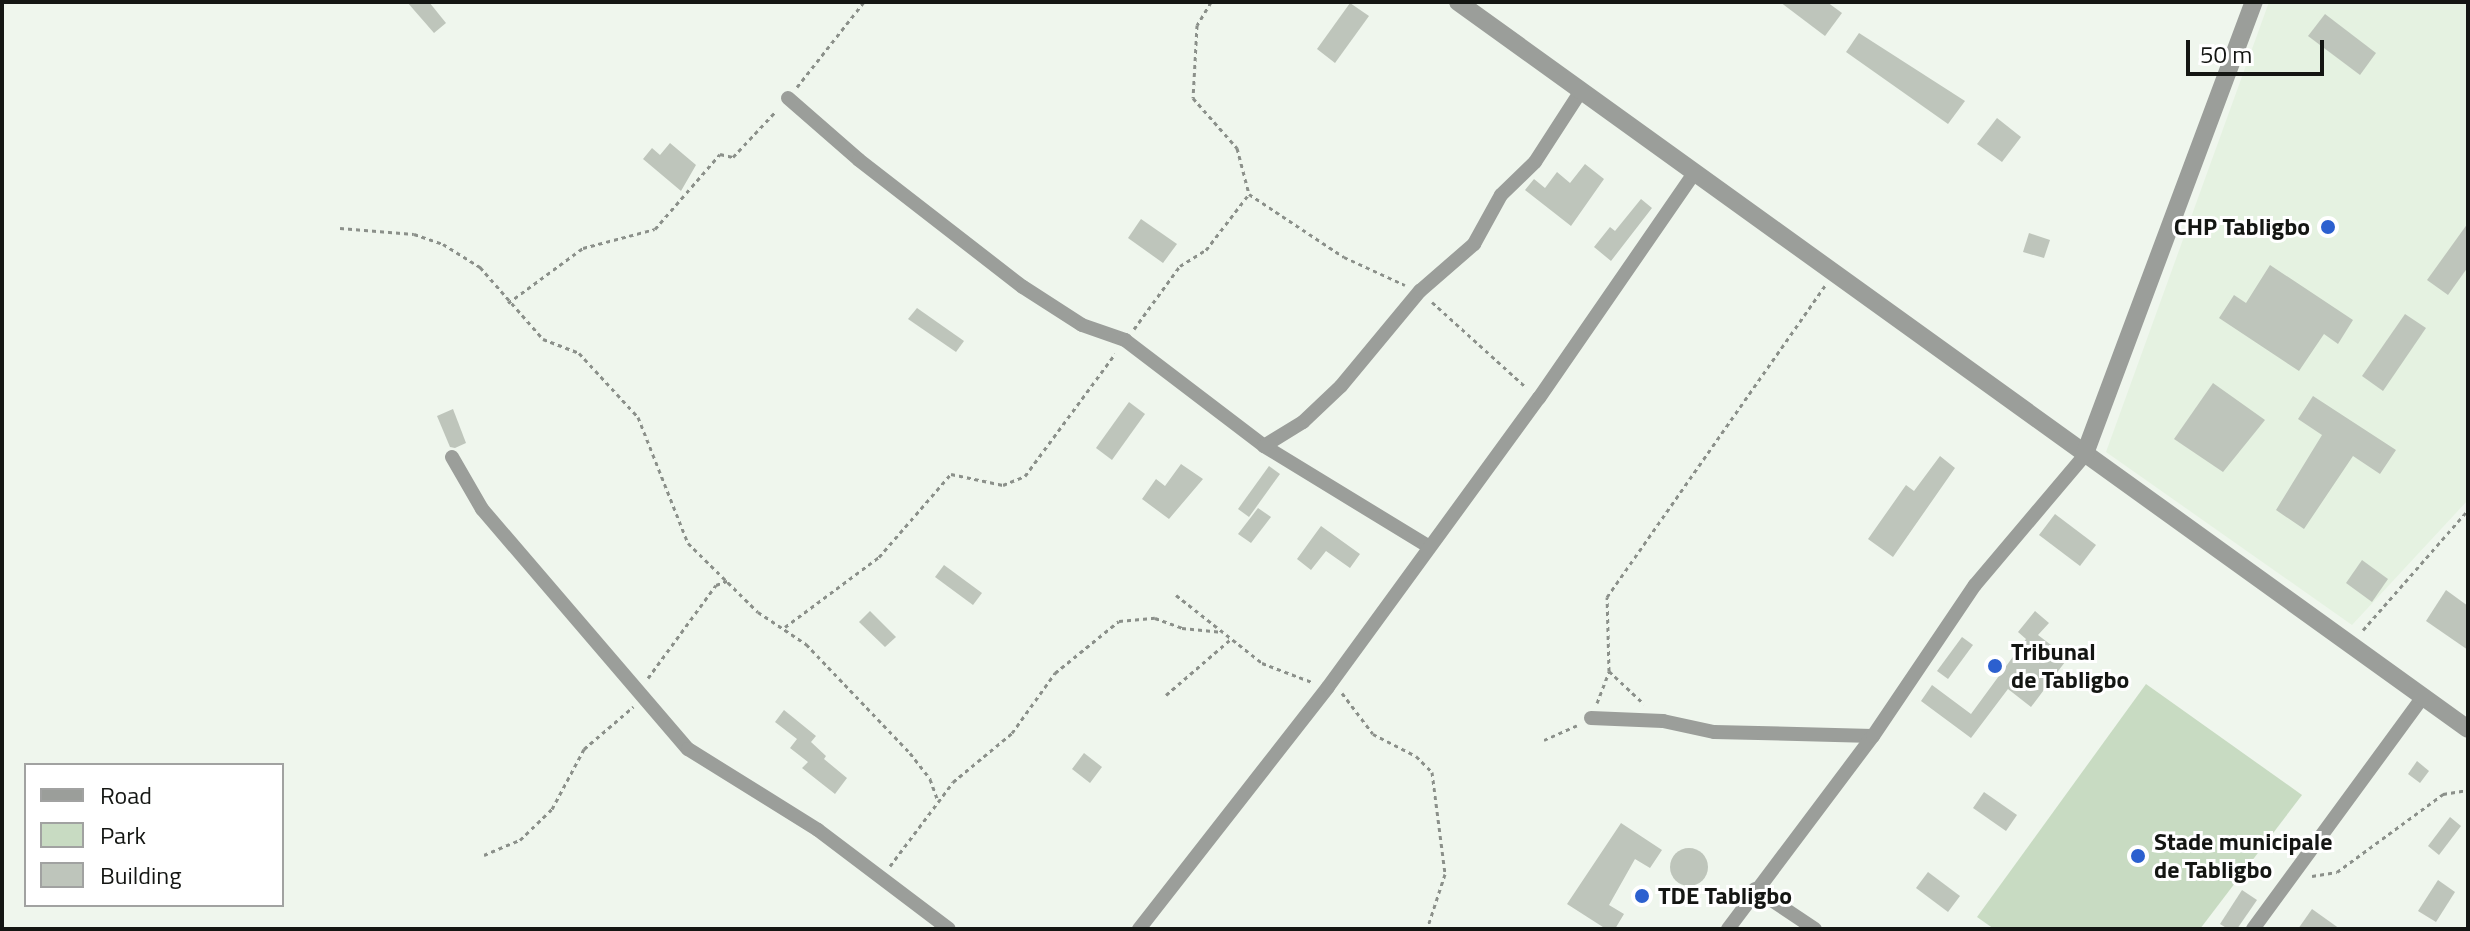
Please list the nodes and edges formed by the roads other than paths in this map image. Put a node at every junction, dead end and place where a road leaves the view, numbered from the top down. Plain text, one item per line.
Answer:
1 (1458, 2) edge
2 (2254, 2) edge
3 (1581, 91) junction
4 (788, 98) road end
5 (1694, 173) junction
6 (1264, 446) junction
7 (2084, 456) junction
8 (452, 457) dead end
9 (1428, 546) junction
10 (2423, 697) junction
11 (1591, 718) road end
12 (2468, 729) edge
13 (1873, 736) junction
14 (1755, 889) junction
15 (949, 929) edge
16 (1139, 929) edge
17 (1728, 929) edge
18 (1815, 929) edge
19 (2253, 929) edge

1 - 3 street
2 - 7 street
3 - 5 street
3 - 6 street
4 - 6 street
5 - 7 street
5 - 9 street
6 - 9 street
7 - 10 street
7 - 13 street
8 - 15 street
9 - 16 street
10 - 12 street
10 - 19 street
11 - 13 street
13 - 14 street
14 - 17 street
14 - 18 street

